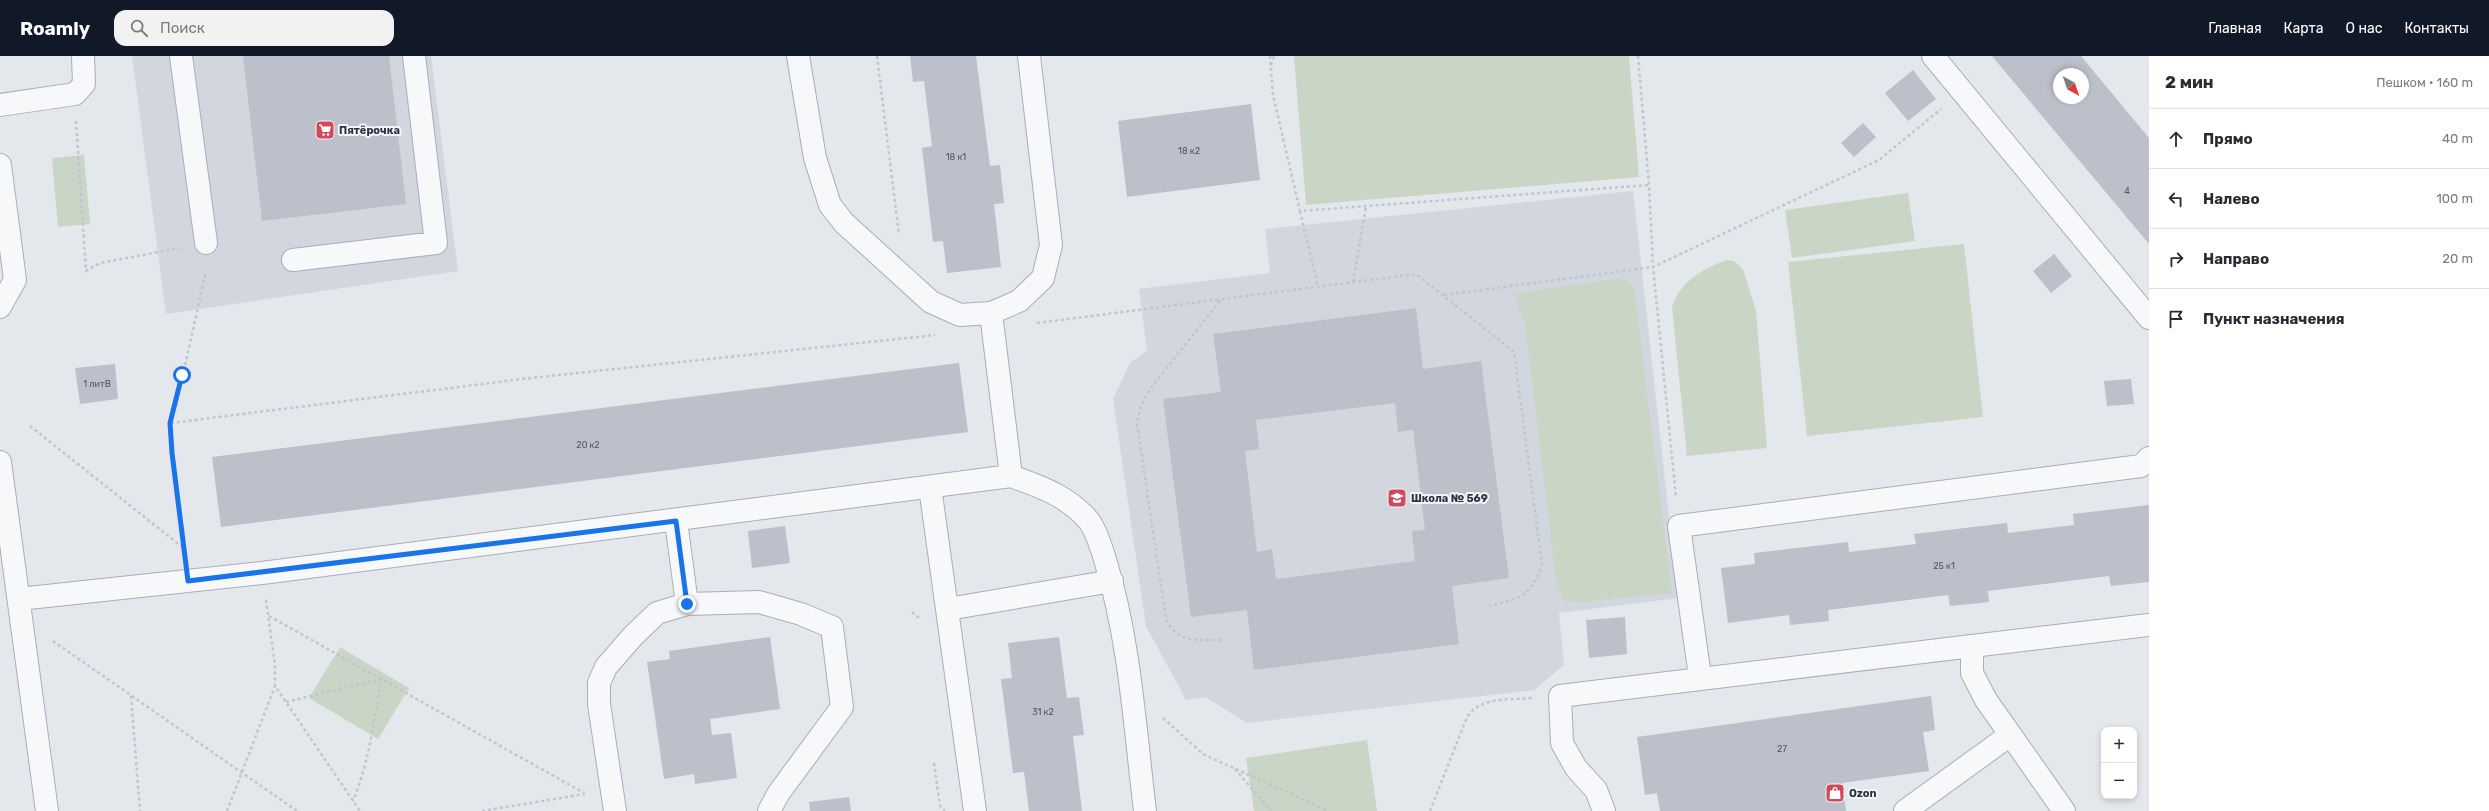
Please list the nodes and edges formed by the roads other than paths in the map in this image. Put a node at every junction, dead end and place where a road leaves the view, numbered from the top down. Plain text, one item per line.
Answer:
1 (83, 56) edge
2 (181, 56) edge
3 (414, 56) edge
4 (798, 56) edge
5 (1029, 56) edge
6 (1933, 56) edge
7 (0, 105) edge
8 (0, 165) edge
9 (206, 243) road end
10 (293, 260) dead end
11 (0, 307) edge
12 (2149, 318) edge
13 (992, 321) junction
14 (2149, 458) edge
15 (0, 462) edge
16 (1011, 476) junction
17 (930, 487) junction
18 (676, 521) junction
19 (1112, 581) junction
20 (687, 604) junction
21 (20, 609) junction
22 (948, 609) junction
23 (2149, 625) edge
24 (1972, 646) junction
25 (1700, 677) junction
26 (2010, 735) junction
27 (47, 811) edge
28 (615, 811) edge
29 (769, 811) edge
30 (975, 811) edge
31 (1145, 811) edge
32 (1604, 811) edge
33 (1905, 811) edge
34 (2064, 811) edge

1 - 7 lane
2 - 9 lane
3 - 10 lane
4 - 13 lane
5 - 13 lane
6 - 12 lane
8 - 11 lane
13 - 16 lane
14 - 25 lane
15 - 21 lane
16 - 17 lane
16 - 19 lane
17 - 18 lane
17 - 22 lane
18 - 20 lane
18 - 21 lane
19 - 22 lane
19 - 31 lane
20 - 28 lane
20 - 29 lane
21 - 27 lane
22 - 30 lane
23 - 24 lane
24 - 25 lane
24 - 26 lane
25 - 32 lane
26 - 33 lane
26 - 34 lane

